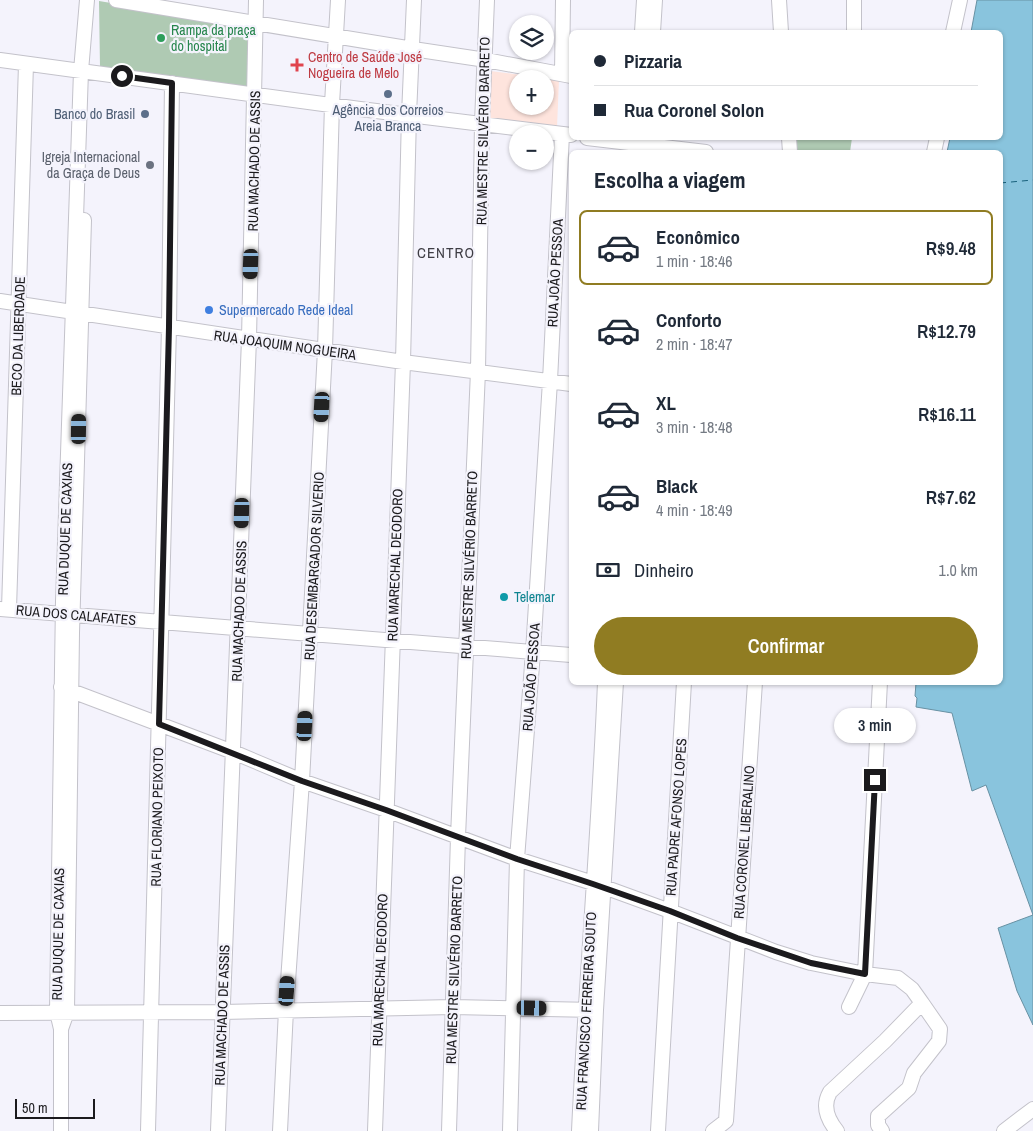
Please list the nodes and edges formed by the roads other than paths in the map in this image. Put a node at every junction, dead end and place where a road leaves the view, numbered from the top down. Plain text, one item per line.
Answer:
1 (88, 0) edge
2 (116, 0) edge
3 (256, 0) edge
4 (338, 0) edge
5 (414, 0) edge
6 (487, 0) edge
7 (563, 0) edge
8 (779, 0) edge
9 (854, 0) edge
10 (960, 0) edge
11 (166, 4) edge
12 (181, 5) edge
13 (649, 6) edge
14 (256, 23) junction
15 (643, 30) edge
16 (653, 30) edge
17 (781, 30) edge
18 (854, 30) edge
19 (954, 30) edge
20 (337, 37) junction
21 (413, 49) junction
22 (0, 60) edge
23 (486, 60) junction
24 (26, 64) junction
25 (84, 71) junction
26 (566, 75) edge
27 (172, 83) junction
28 (255, 95) junction
29 (332, 104) junction
30 (409, 115) junction
31 (482, 123) junction
32 (566, 135) edge
33 (596, 140) edge
34 (637, 149) edge
35 (651, 149) edge
36 (669, 150) edge
37 (0, 301) edge
38 (19, 304) junction
39 (77, 312) junction
40 (169, 327) junction
41 (249, 339) junction
42 (325, 350) junction
43 (403, 362) junction
44 (478, 371) junction
45 (550, 381) junction
46 (569, 384) edge
47 (5, 609) edge
48 (68, 614) junction
49 (160, 622) junction
50 (238, 628) junction
51 (310, 634) junction
52 (392, 641) junction
53 (466, 648) junction
54 (534, 652) junction
55 (569, 655) edge
56 (605, 685) edge
57 (616, 685) edge
58 (684, 685) edge
59 (754, 685) edge
60 (880, 685) edge
61 (66, 689) junction
62 (159, 724) junction
63 (608, 735) junction
64 (233, 752) junction
65 (302, 781) junction
66 (386, 810) junction
67 (458, 837) junction
68 (517, 859) junction
69 (599, 886) junction
70 (670, 911) junction
71 (737, 938) junction
72 (865, 974) junction
73 (922, 1003) junction
74 (849, 1006) dead end
75 (379, 1008) junction
76 (453, 1008) junction
77 (514, 1008) junction
78 (286, 1010) junction
79 (590, 1010) junction
80 (62, 1012) junction
81 (152, 1012) junction
82 (222, 1012) junction
83 (0, 1013) edge
84 (1033, 1109) edge
85 (61, 1131) edge
86 (148, 1131) edge
87 (218, 1131) edge
88 (280, 1131) edge
89 (375, 1131) edge
90 (449, 1131) edge
91 (510, 1131) edge
92 (579, 1131) edge
93 (591, 1131) edge
94 (658, 1131) edge
95 (713, 1131) edge
96 (837, 1131) edge
97 (882, 1131) edge
98 (1004, 1131) edge

1 - 25 street, RUA DUQUE DE CAXIAS
2 - 11 street
3 - 14 street, RUA MACHADO DE ASSIS
4 - 20 street, RUA DESEMBARGADOR SILVERIO
5 - 21 street, RUA MARECHAL DEODORO
6 - 23 street, RUA MESTRE SILVÉRIO BARRETO
7 - 26 street
8 - 17 street
9 - 18 street
10 - 19 street
11 - 12 street
12 - 14 street
13 - 15 street
13 - 16 street
14 - 20 street
14 - 28 street, RUA MACHADO DE ASSIS
20 - 21 street
20 - 29 street, RUA DESEMBARGADOR SILVERIO
21 - 23 street
21 - 30 street, RUA MARECHAL DEODORO
22 - 24 street
23 - 26 street
23 - 31 street, RUA MESTRE SILVÉRIO BARRETO
24 - 25 street
24 - 38 street, BECO DA LIBERDADE
25 - 27 street
25 - 39 street, RUA DUQUE DE CAXIAS
27 - 28 street
27 - 40 street, RUA FLORIANO PEIXOTO
28 - 29 street
28 - 41 street, RUA MACHADO DE ASSIS
29 - 30 street
29 - 42 street, RUA DESEMBARGADOR SILVERIO
30 - 31 street
30 - 43 street, RUA MARECHAL DEODORO
31 - 32 street
31 - 44 street, RUA MESTRE SILVÉRIO BARRETO
32 - 45 street, RUA JOÃO PESSOA
33 - 34 street
34 - 35 street
35 - 36 street
37 - 38 street, RUA JOAQUIM NOGUEIRA
38 - 39 street, RUA JOAQUIM NOGUEIRA
38 - 47 street, BECO DA LIBERDADE
39 - 40 street, RUA JOAQUIM NOGUEIRA
39 - 48 street, RUA DUQUE DE CAXIAS
40 - 41 street, RUA JOAQUIM NOGUEIRA
40 - 49 street, RUA FLORIANO PEIXOTO
41 - 42 street, RUA JOAQUIM NOGUEIRA
41 - 50 street, RUA MACHADO DE ASSIS
42 - 43 street, RUA JOAQUIM NOGUEIRA
42 - 51 street, RUA DESEMBARGADOR SILVERIO
43 - 44 street, RUA JOAQUIM NOGUEIRA
43 - 52 street, RUA MARECHAL DEODORO
44 - 45 street, RUA JOAQUIM NOGUEIRA
44 - 53 street, RUA MESTRE SILVÉRIO BARRETO
45 - 46 street, RUA JOAQUIM NOGUEIRA
45 - 54 street, RUA JOÃO PESSOA
47 - 48 street, RUA DOS CALAFATES
48 - 49 street, RUA DOS CALAFATES
48 - 61 street, RUA DUQUE DE CAXIAS
49 - 50 street, RUA DOS CALAFATES
49 - 62 street, RUA FLORIANO PEIXOTO
50 - 51 street, RUA DOS CALAFATES
50 - 64 street, RUA MACHADO DE ASSIS
51 - 52 street, RUA DOS CALAFATES
51 - 65 street, RUA DESEMBARGADOR SILVERIO
52 - 53 street, RUA DOS CALAFATES
52 - 66 street, RUA MARECHAL DEODORO
53 - 54 street, RUA DOS CALAFATES
53 - 67 street, RUA MESTRE SILVÉRIO BARRETO
54 - 55 street, RUA DOS CALAFATES
54 - 68 street, RUA JOÃO PESSOA
56 - 63 street, RUA FRANCISCO FERREIRA SOUTO
57 - 63 street, RUA FRANCISCO FERREIRA SOUTO
58 - 70 street, RUA PADRE AFONSO LOPES
59 - 71 street, RUA CORONEL LIBERALINO
60 - 72 street
61 - 62 street
61 - 80 street, RUA DUQUE DE CAXIAS
62 - 64 street
62 - 81 street, RUA FLORIANO PEIXOTO
63 - 69 street, RUA FRANCISCO FERREIRA SOUTO
64 - 65 street
64 - 82 street, RUA MACHADO DE ASSIS
65 - 66 street
65 - 78 street, RUA DESEMBARGADOR SILVERIO
66 - 67 street
66 - 75 street, RUA MARECHAL DEODORO
67 - 68 street
67 - 76 street, RUA MESTRE SILVÉRIO BARRETO
68 - 69 street
68 - 77 street, RUA JOÃO PESSOA
69 - 70 street
69 - 79 street, RUA FRANCISCO FERREIRA SOUTO
70 - 71 street
70 - 94 street, RUA PADRE AFONSO LOPES
71 - 72 street
71 - 95 street, RUA CORONEL LIBERALINO
72 - 73 street
72 - 74 street
73 - 96 street
73 - 97 street
75 - 76 street
75 - 78 street
75 - 89 street, RUA MARECHAL DEODORO
76 - 77 street
76 - 90 street, RUA MESTRE SILVÉRIO BARRETO
77 - 79 street
77 - 91 street, RUA JOÃO PESSOA
78 - 82 street
78 - 88 street, RUA DESEMBARGADOR SILVERIO
79 - 92 street, RUA FRANCISCO FERREIRA SOUTO
79 - 93 street, RUA FRANCISCO FERREIRA SOUTO
80 - 81 street
80 - 83 street
80 - 85 street, RUA DUQUE DE CAXIAS
81 - 82 street
81 - 86 street, RUA FLORIANO PEIXOTO
82 - 87 street, RUA MACHADO DE ASSIS
84 - 98 street

